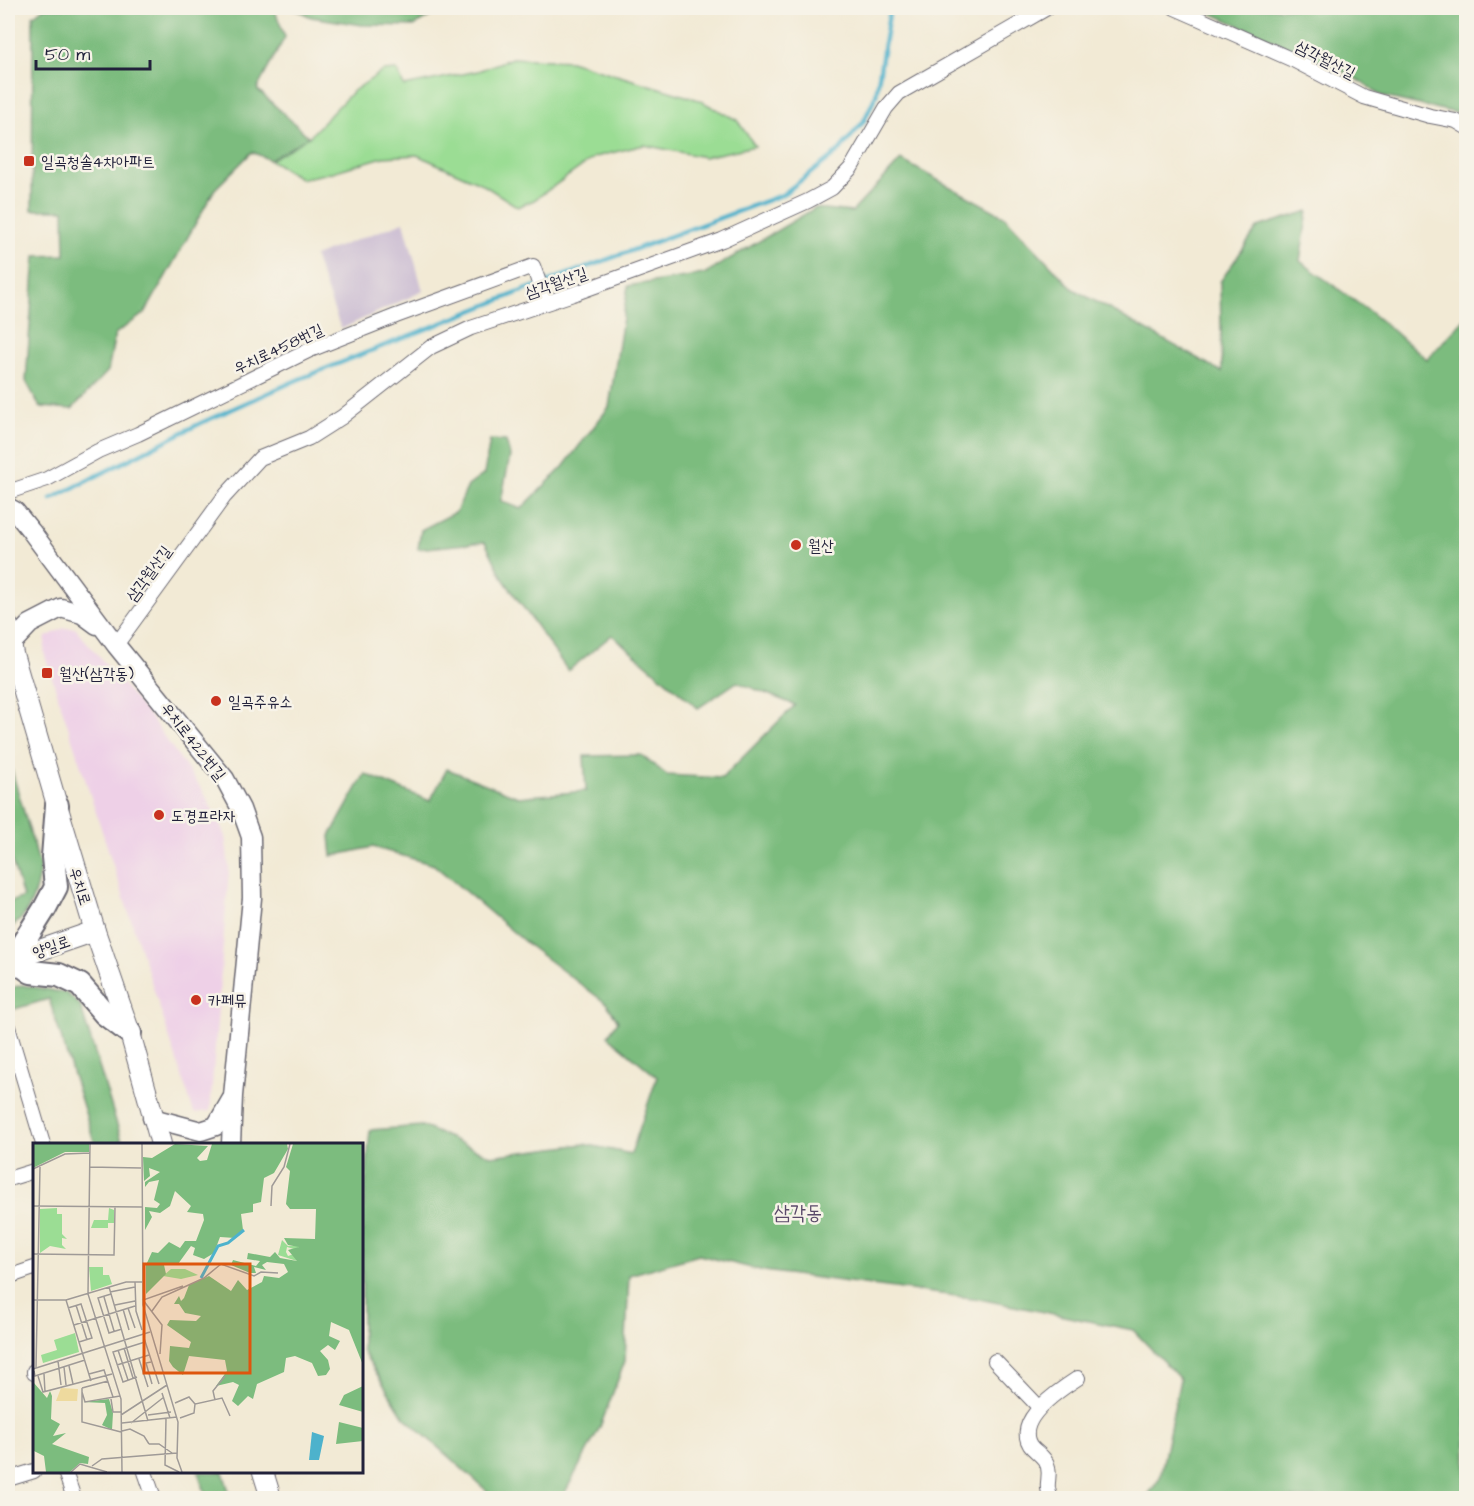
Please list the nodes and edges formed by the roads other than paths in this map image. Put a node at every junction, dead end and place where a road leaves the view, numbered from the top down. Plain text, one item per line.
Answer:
1 (1047, 8) edge
2 (1175, 8) edge
3 (1467, 127) edge
4 (546, 302) junction
5 (8, 492) edge
6 (8, 507) edge
7 (9, 635) edge
8 (112, 639) junction
9 (57, 806) junction
10 (95, 932) junction
11 (10, 960) edge
12 (8, 1027) edge
13 (130, 1033) junction
14 (21, 1074) junction
15 (8, 1078) edge
16 (233, 1096) junction
17 (152, 1118) junction
18 (43, 1143) edge
19 (161, 1143) edge
20 (231, 1143) edge
21 (33, 1171) edge
22 (8, 1179) edge
23 (33, 1268) edge
24 (8, 1278) edge
25 (995, 1361) dead end
26 (1078, 1378) dead end
27 (1039, 1407) junction
28 (33, 1471) edge
29 (65, 1473) edge
30 (146, 1473) edge
31 (263, 1473) edge
32 (8, 1479) edge
33 (74, 1498) edge
34 (154, 1498) edge
35 (271, 1498) edge
36 (1052, 1498) edge

1 - 4 street, 삼각월산길
2 - 3 street, 삼각월산길
4 - 5 street, 우치로458번길
4 - 8 street, 삼각월산길
6 - 8 street, 우치로422번길
7 - 8 street
7 - 9 main road, 우치로
8 - 16 street, 우치로422번길
9 - 10 main road, 우치로
9 - 11 main road
10 - 11 main road, 양일로
10 - 13 main road, 우치로
11 - 13 main road
12 - 14 street
13 - 17 main road, 우치로
14 - 15 street
14 - 18 street
16 - 17 street
16 - 20 street, 우치로422번길
17 - 19 main road, 우치로
21 - 22 street
23 - 24 street
25 - 27 street
26 - 27 street
27 - 36 street
28 - 32 street
29 - 33 street
30 - 34 street
31 - 35 main road

